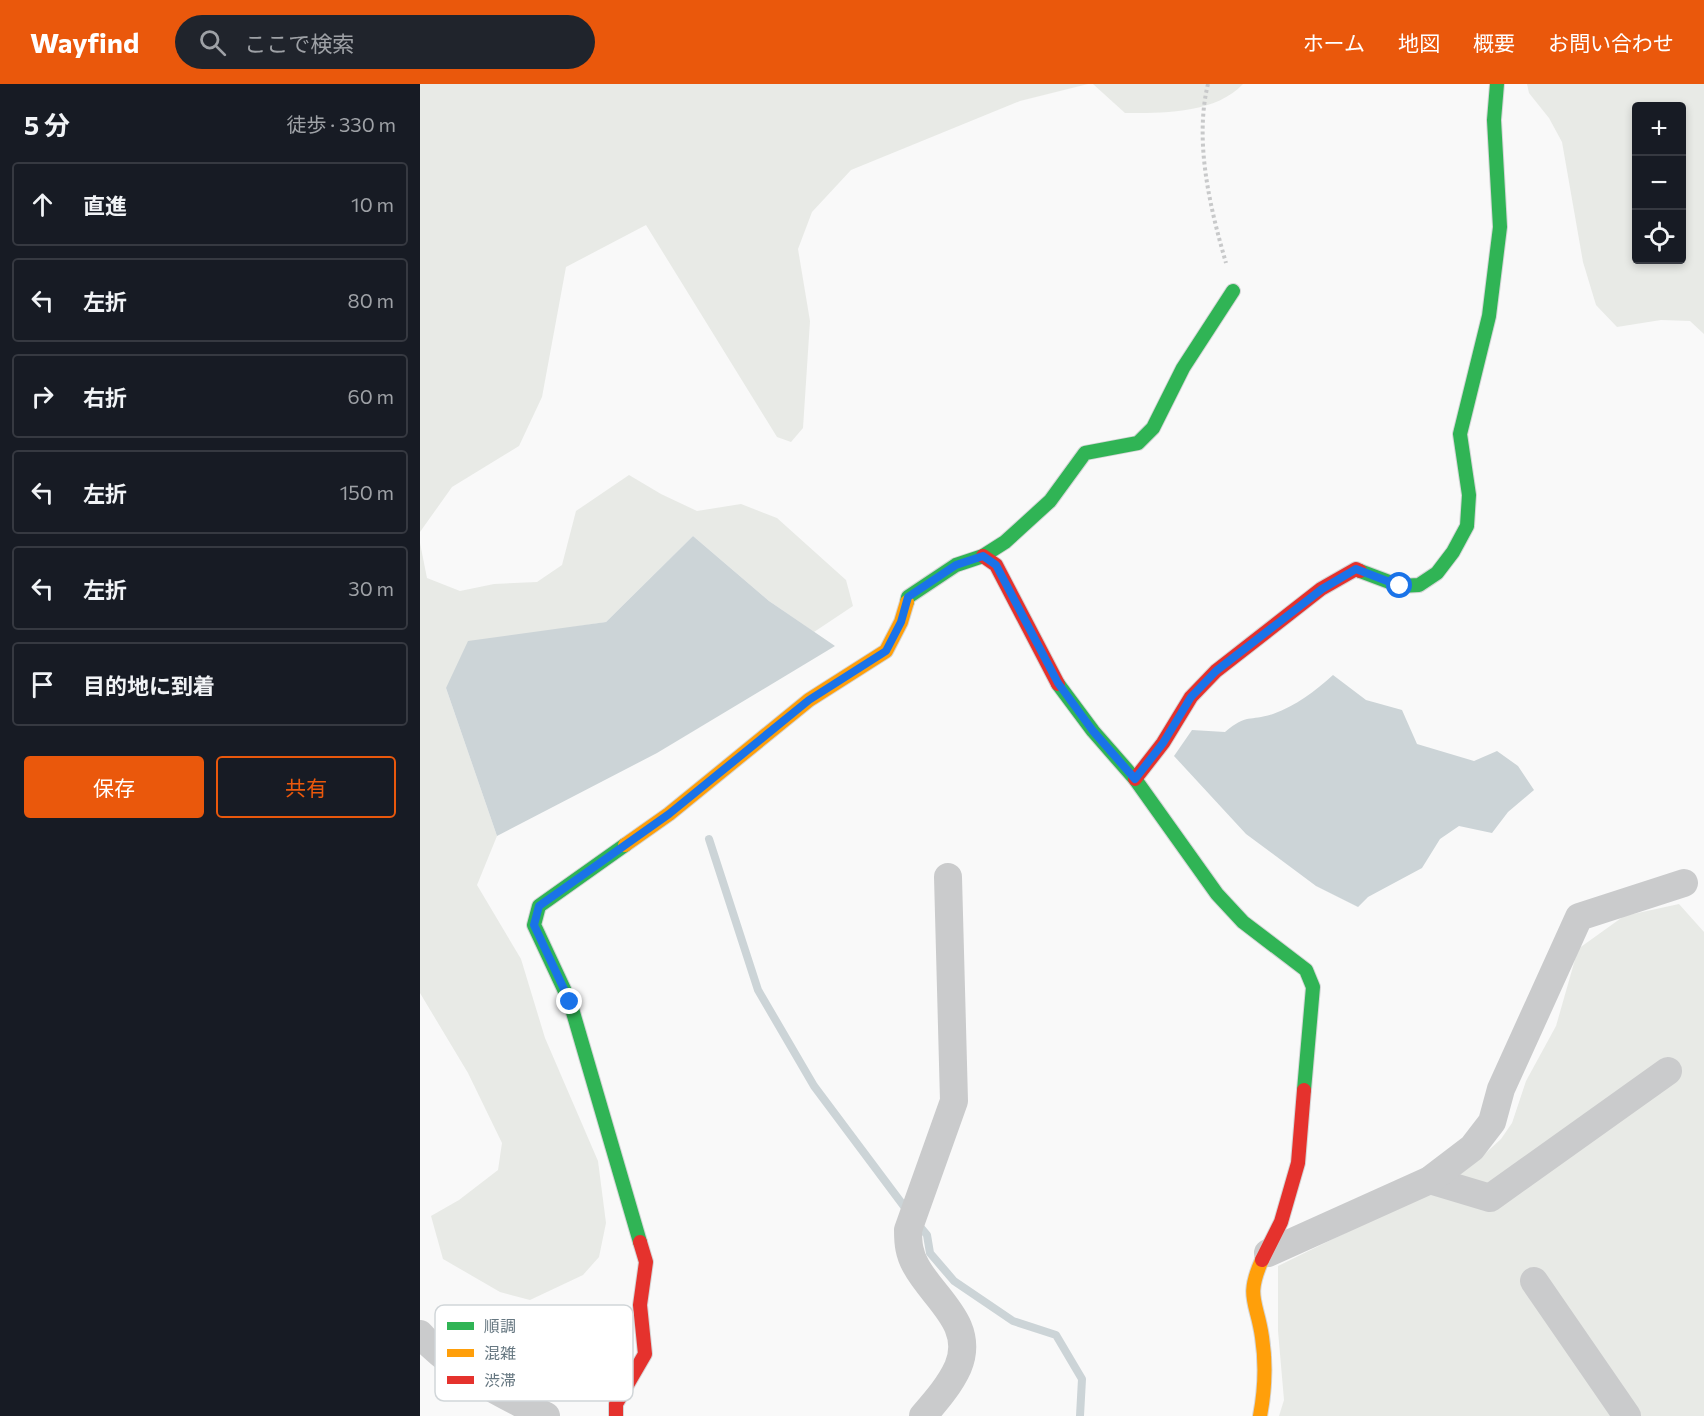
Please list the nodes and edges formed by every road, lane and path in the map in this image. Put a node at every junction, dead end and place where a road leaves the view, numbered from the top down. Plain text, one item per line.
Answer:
1 (1208, 84) edge
2 (1497, 84) edge
3 (1233, 291) joint
4 (983, 556) junction
5 (1135, 779) junction
6 (948, 877) dead end
7 (1684, 884) dead end
8 (1668, 1071) dead end
9 (1430, 1180) junction
10 (1268, 1253) junction
11 (1534, 1281) dead end
12 (420, 1334) edge
13 (435, 1349) edge
14 (633, 1375) edge
15 (515, 1401) edge
16 (618, 1401) edge
17 (1265, 1413) edge
18 (546, 1416) edge
19 (616, 1416) edge
20 (924, 1416) edge
21 (1627, 1416) edge

1 - 3 path
2 - 5 street
3 - 4 street
4 - 5 street
4 - 14 street
5 - 10 street
6 - 20 street
7 - 9 street
8 - 9 street
9 - 10 street
10 - 17 street
11 - 21 street
12 - 13 street
15 - 18 street
16 - 19 street

